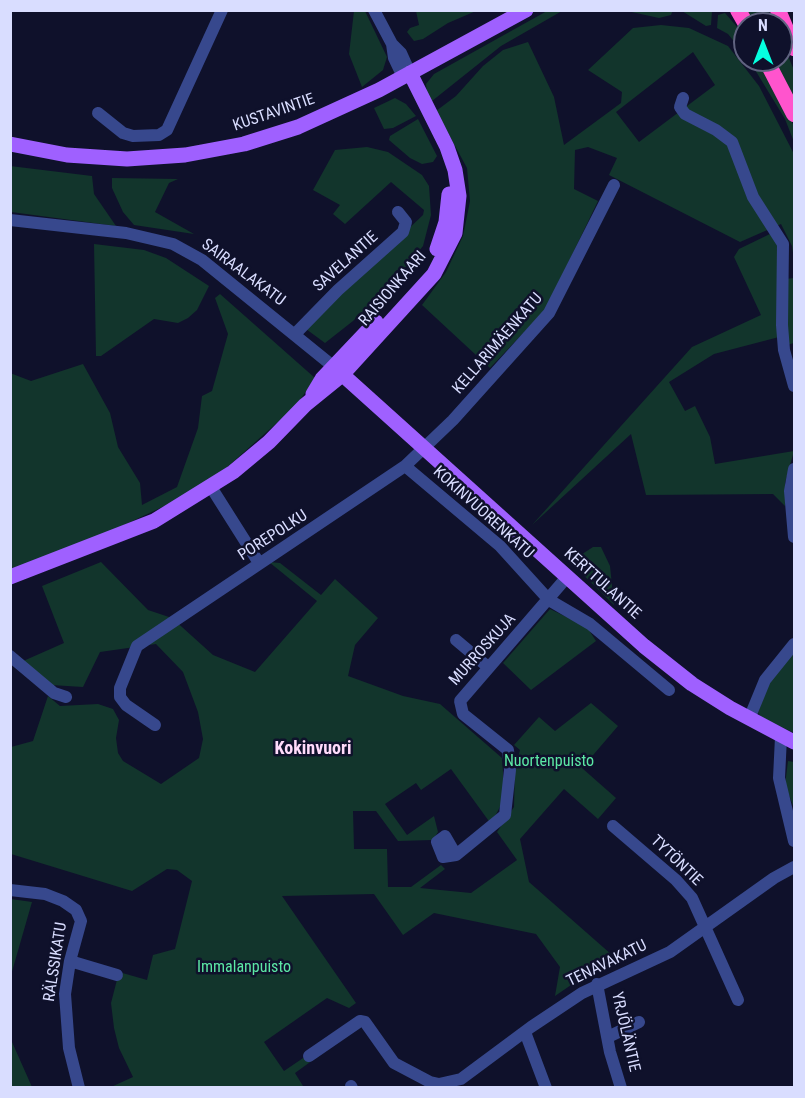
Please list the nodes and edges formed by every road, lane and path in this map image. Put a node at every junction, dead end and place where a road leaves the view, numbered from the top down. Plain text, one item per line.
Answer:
1 (222, 10) edge
2 (374, 10) edge
3 (526, 10) edge
4 (778, 10) edge
5 (795, 48) edge
6 (772, 72) edge
7 (407, 75) junction
8 (683, 98) dead end
9 (98, 113) dead end
10 (795, 114) edge
11 (10, 144) edge
12 (614, 185) dead end
13 (398, 212) dead end
14 (10, 220) edge
15 (295, 334) junction
16 (338, 371) junction
17 (795, 386) edge
18 (424, 449) junction
19 (405, 466) junction
20 (795, 469) edge
21 (211, 487) junction
22 (795, 537) edge
23 (259, 563) junction
24 (567, 577) junction
25 (10, 578) edge
26 (549, 600) junction
27 (456, 640) dead end
28 (795, 644) edge
29 (10, 657) edge
30 (488, 668) junction
31 (669, 690) dead end
32 (66, 697) dead end
33 (749, 719) junction
34 (155, 725) dead end
35 (788, 739) edge
36 (613, 826) dead end
37 (795, 841) edge
38 (456, 855) dead end
39 (795, 867) edge
40 (10, 890) edge
41 (706, 928) junction
42 (70, 961) junction
43 (117, 975) dead end
44 (597, 984) junction
45 (738, 1000) dead end
46 (639, 1022) dead end
47 (525, 1032) junction
48 (608, 1036) junction
49 (309, 1056) dead end
50 (455, 1085) edge
51 (437, 1086) edge
52 (79, 1088) edge
53 (546, 1088) edge
54 (621, 1088) edge

1 - 9 street
2 - 7 street
3 - 7 main road, KUSTAVINTIE
4 - 5 highway
6 - 10 highway
7 - 11 main road, KUSTAVINTIE
7 - 16 main road, RAISIONKAARI
8 - 17 street
12 - 18 street, KELLARIMÄENKATU
13 - 15 street, SAVELANTIE
14 - 15 street, SAIRAALAKATU
15 - 16 street, SAIRAALAKATU
16 - 18 main road, KERTTULANTIE
16 - 21 main road, RAISIONKAARI
18 - 19 street, KOKINVUORENKATU
18 - 24 main road, KERTTULANTIE
19 - 23 street, POREPOLKU
19 - 26 street, KOKINVUORENKATU
20 - 22 street
21 - 23 street
21 - 25 main road, RAISIONKAARI
23 - 34 street, POREPOLKU
24 - 26 street, MURROSKUJA
24 - 33 main road, KERTTULANTIE
26 - 30 street, MURROSKUJA
26 - 31 street, KOKINVUORENKATU
27 - 30 street
28 - 33 street
29 - 32 street
30 - 38 street, MURROSKUJA
33 - 35 main road, KERTTULANTIE
35 - 37 street, KERTTULANTIE
36 - 41 street, TYTÖNTIE
39 - 41 street, TENAVAKATU
40 - 42 street, RÄLSSIKATU
41 - 44 street, TENAVAKATU
41 - 45 street, TYTÖNTIE
42 - 43 street
42 - 52 street, RÄLSSIKATU
44 - 47 street, TENAVAKATU
44 - 48 street, YRJÖLÄNTIE
46 - 48 street
47 - 50 street, TENAVAKATU
47 - 53 street
48 - 54 street, YRJÖLÄNTIE
49 - 51 street
50 - 51 street, TENAVAKATU

